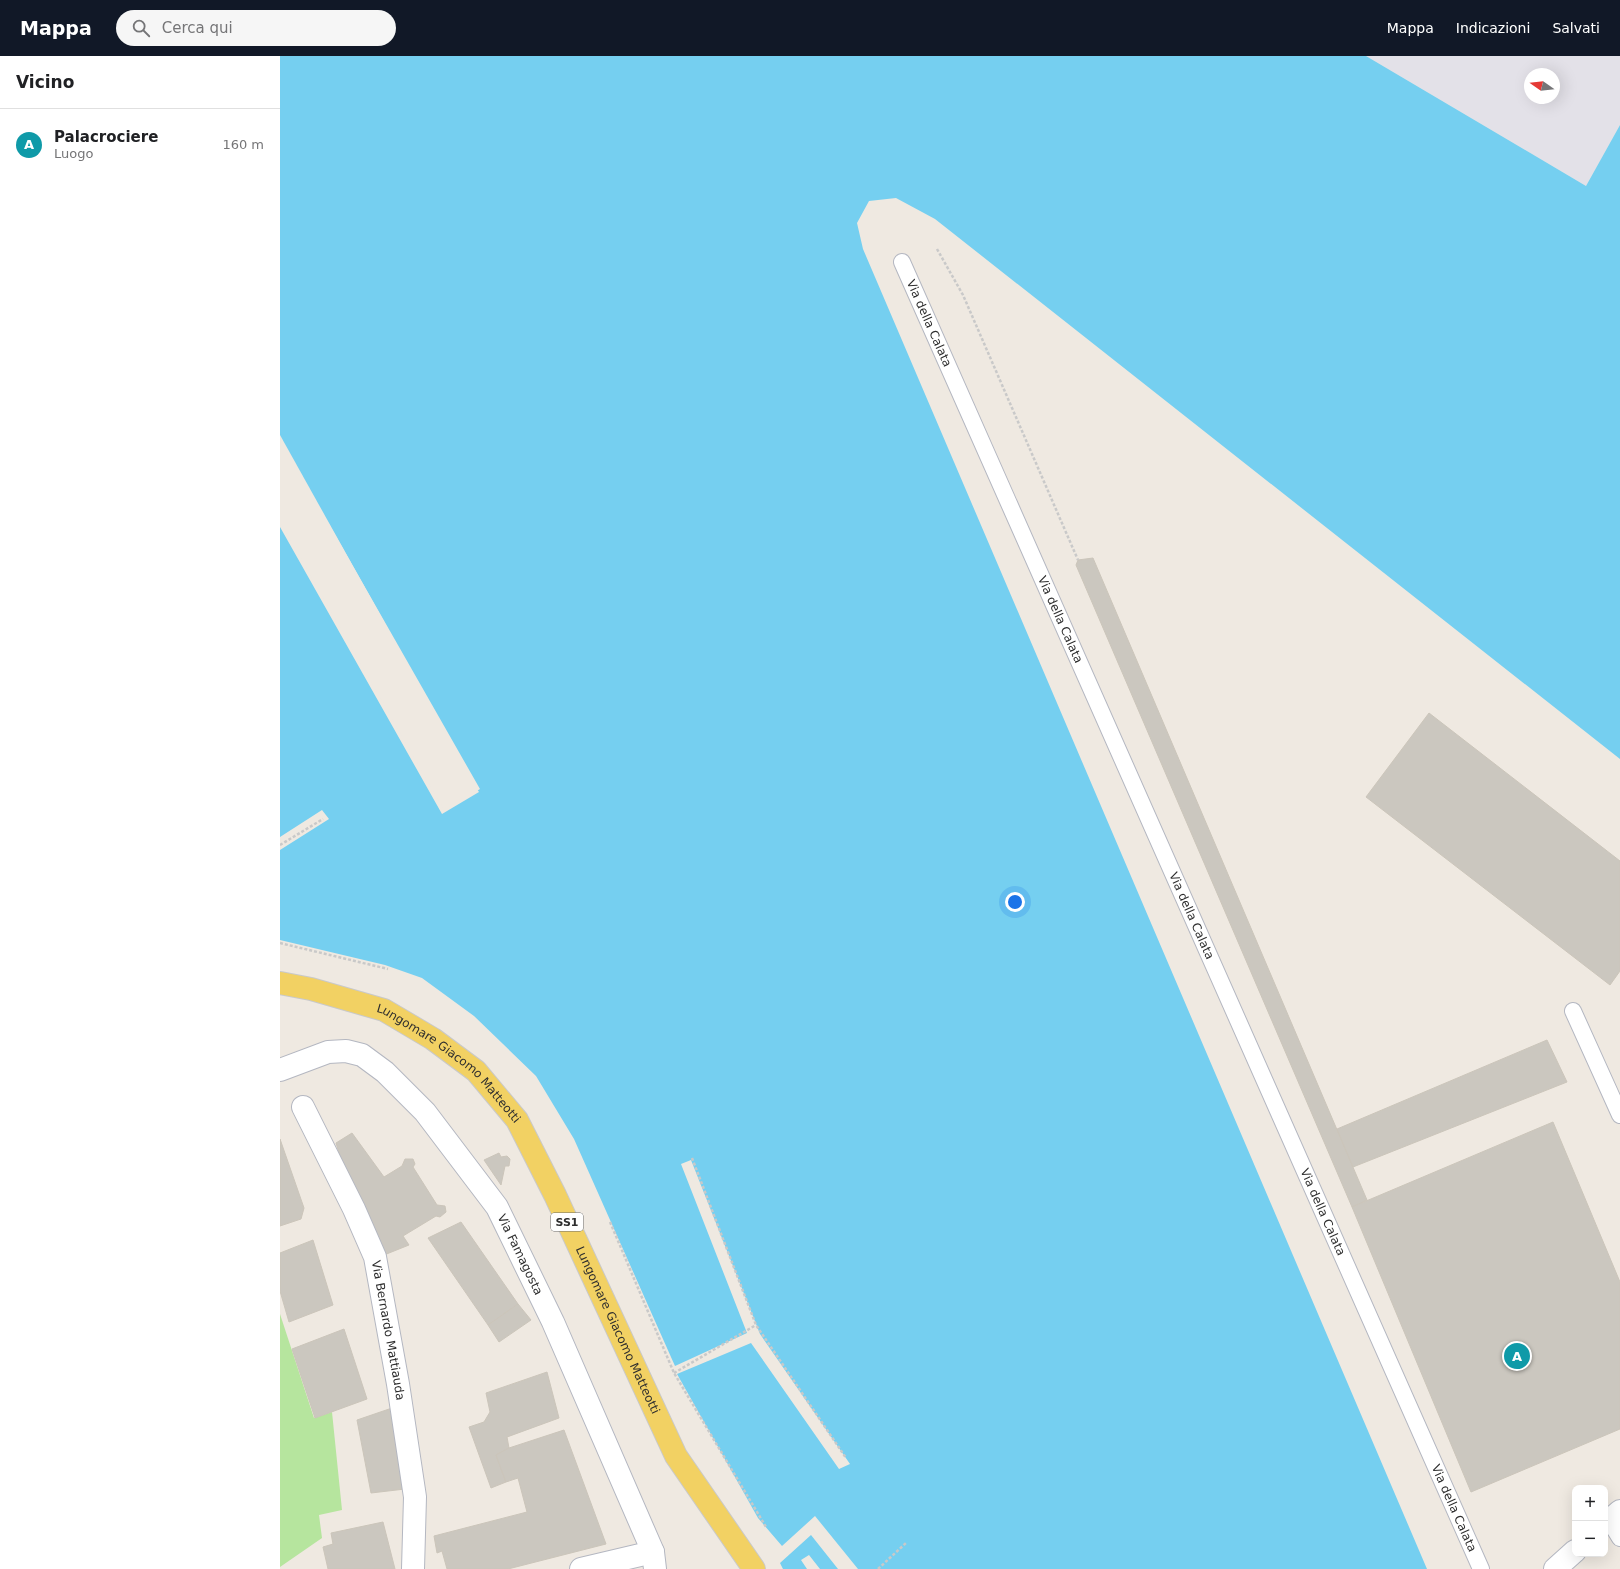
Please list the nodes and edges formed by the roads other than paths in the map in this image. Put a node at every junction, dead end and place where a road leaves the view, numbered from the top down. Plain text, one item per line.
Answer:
1 (902, 262) dead end
2 (280, 983) edge
3 (1573, 1011) dead end
4 (280, 1070) edge
5 (303, 1107) dead end
6 (1620, 1114) edge
7 (1572, 1554) edge
8 (654, 1560) edge
9 (413, 1569) edge
10 (581, 1569) edge
11 (754, 1569) edge
12 (1481, 1569) edge
13 (1555, 1569) edge

1 - 12 lane, Via della Calata
2 - 11 main road, Lungomare Giacomo Matteotti / SS1
3 - 6 lane
4 - 8 street, Via Famagosta
5 - 9 street, Via Bernardo Mattiauda
7 - 13 street
8 - 10 street

